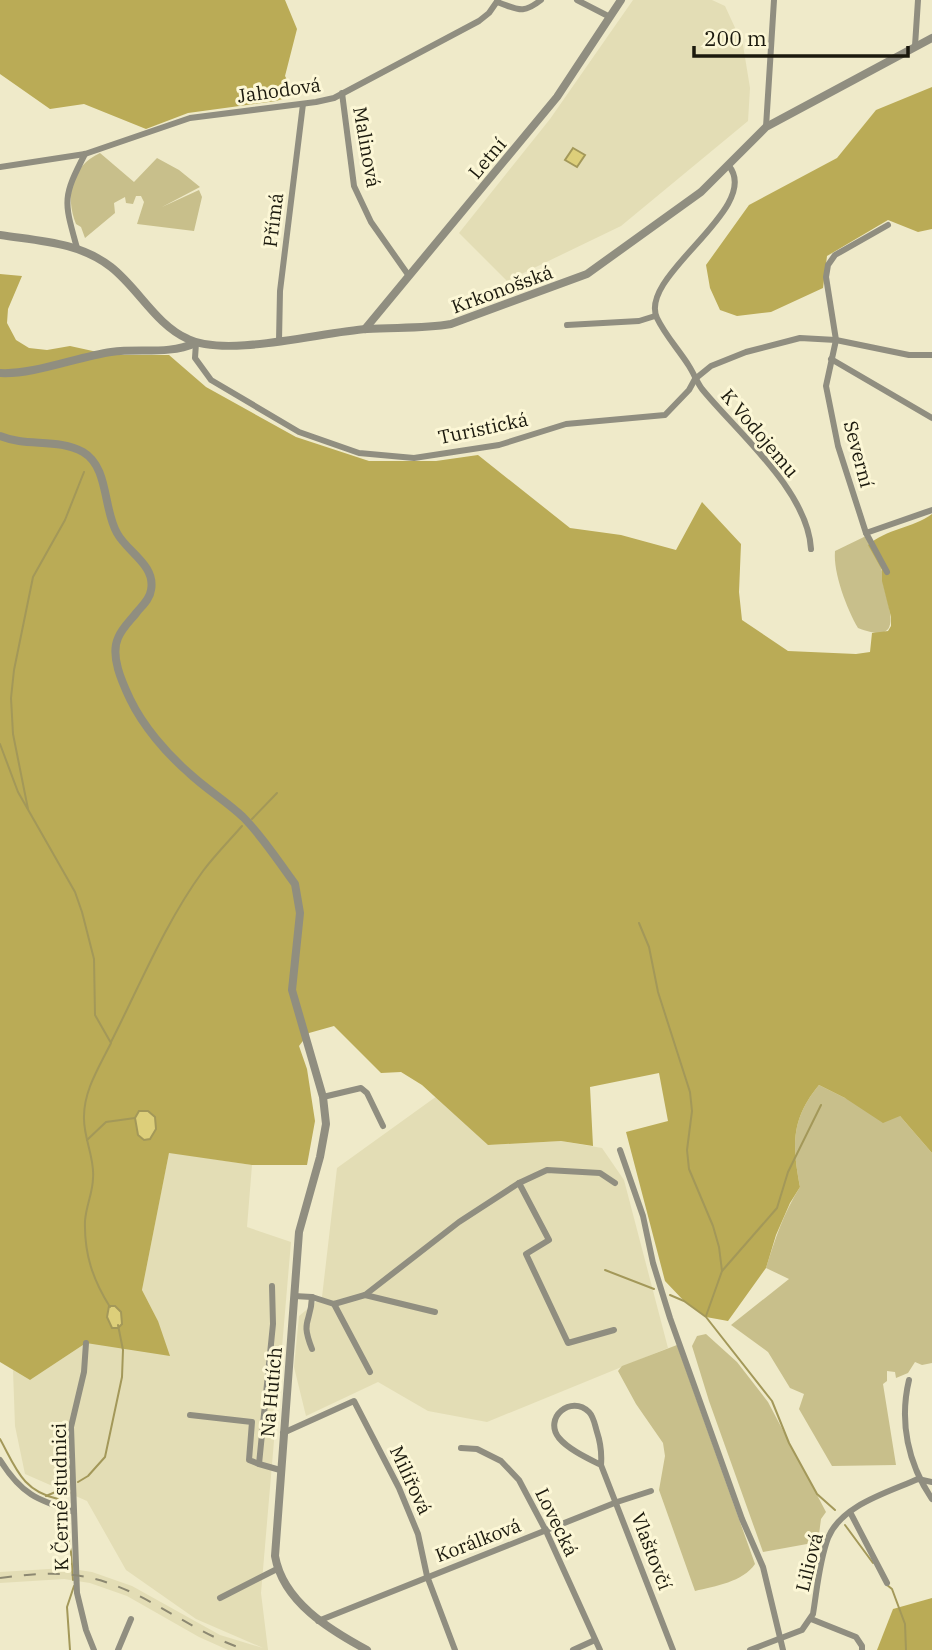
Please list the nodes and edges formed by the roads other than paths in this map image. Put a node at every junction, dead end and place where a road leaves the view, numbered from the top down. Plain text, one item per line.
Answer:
1 (541, 0) edge
2 (577, 0) edge
3 (621, 0) edge
4 (774, 0) edge
5 (918, 0) edge
6 (497, 1) edge
7 (610, 17) junction
8 (932, 37) edge
9 (915, 47) junction
10 (342, 93) junction
11 (303, 104) junction
12 (766, 127) junction
13 (85, 154) junction
14 (729, 166) junction
15 (0, 167) edge
16 (888, 225) dead end
17 (0, 235) edge
18 (77, 248) junction
19 (408, 276) junction
20 (655, 316) junction
21 (567, 325) dead end
22 (365, 329) junction
23 (836, 340) junction
24 (279, 341) junction
25 (196, 343) junction
26 (932, 355) edge
27 (831, 359) junction
28 (0, 373) edge
29 (695, 379) junction
30 (932, 418) edge
31 (0, 436) edge
32 (932, 510) edge
33 (866, 533) junction
34 (811, 549) dead end
35 (887, 572) dead end
36 (323, 1097) junction
37 (383, 1126) dead end
38 (620, 1150) dead end
39 (519, 1183) junction
40 (615, 1183) dead end
41 (272, 1286) dead end
42 (365, 1295) junction
43 (294, 1296) junction
44 (312, 1297) junction
45 (334, 1304) junction
46 (435, 1312) dead end
47 (614, 1330) dead end
48 (86, 1342) dead end
49 (312, 1349) dead end
50 (370, 1372) dead end
51 (909, 1380) dead end
52 (190, 1415) dead end
53 (283, 1433) junction
54 (461, 1448) dead end
55 (0, 1460) edge
56 (259, 1464) junction
57 (601, 1465) junction
58 (280, 1470) junction
59 (918, 1479) junction
60 (932, 1482) edge
61 (651, 1491) dead end
62 (932, 1499) edge
63 (617, 1502) junction
64 (74, 1512) junction
65 (850, 1512) junction
66 (545, 1531) junction
67 (277, 1569) junction
68 (428, 1576) junction
69 (887, 1583) dead end
70 (220, 1598) dead end
71 (131, 1619) dead end
72 (811, 1619) junction
73 (318, 1621) junction
74 (780, 1638) junction
75 (595, 1640) junction
76 (94, 1650) edge
77 (118, 1650) edge
78 (367, 1650) edge
79 (455, 1650) edge
80 (573, 1650) edge
81 (600, 1650) edge
82 (673, 1650) edge
83 (750, 1650) edge
84 (783, 1650) edge
85 (862, 1650) edge

1 - 6 street
2 - 7 street
3 - 7 street, Letní
4 - 12 street
5 - 9 street
6 - 10 street, Jahodová
7 - 19 street, Letní
8 - 9 street, Krkonošská
9 - 12 street, Krkonošská
10 - 11 street, Jahodová
10 - 19 street, Malinová
11 - 13 street, Jahodová
11 - 24 street, Přímá
12 - 14 street, Krkonošská
13 - 15 street, Jahodová
13 - 18 street
14 - 20 street
14 - 22 street, Krkonošská
16 - 23 street
17 - 18 street, Krkonošská
18 - 25 street, Krkonošská
19 - 22 street, Letní
20 - 21 street
20 - 29 street, K Vodojemu
22 - 24 street, Krkonošská
23 - 26 street, Turistická
23 - 27 street, Severní
23 - 29 street, Turistická
24 - 25 street, Krkonošská
25 - 28 street
25 - 29 street, Turistická
27 - 30 street
27 - 33 street, Severní
29 - 34 street, K Vodojemu
31 - 36 street, Na Hutích
32 - 33 street
33 - 35 street, Severní
36 - 37 street
36 - 43 street, Na Hutích
38 - 74 street
39 - 40 street
39 - 42 street
39 - 47 street
41 - 56 street
42 - 45 street
42 - 46 street
43 - 44 street
43 - 53 street, Na Hutích
44 - 45 street
44 - 49 street
45 - 50 street
48 - 64 street, K Černé studnici
51 - 59 street
52 - 56 street
53 - 58 street, Na Hutích
53 - 68 street, Milířová
54 - 66 street, Lovecká
55 - 64 street
56 - 58 street
57 - 57 street, Vlaštovčí
57 - 63 street, Vlaštovčí
58 - 67 street, Na Hutích
59 - 60 street
59 - 62 street
59 - 65 street, Liliová
61 - 63 street, Korálková
63 - 66 street, Korálková
63 - 82 street, Vlaštovčí
64 - 76 street, K Černé studnici
65 - 69 street
65 - 72 street, Liliová
66 - 68 street, Korálková
66 - 75 street, Lovecká
67 - 70 street
67 - 73 street
68 - 73 street, Korálková
68 - 79 street, Milířová
71 - 77 street
72 - 74 street, Liliová
72 - 85 street, Liliová
73 - 78 street
74 - 83 street, Liliová
74 - 84 street
75 - 80 street
75 - 81 street, Lovecká

